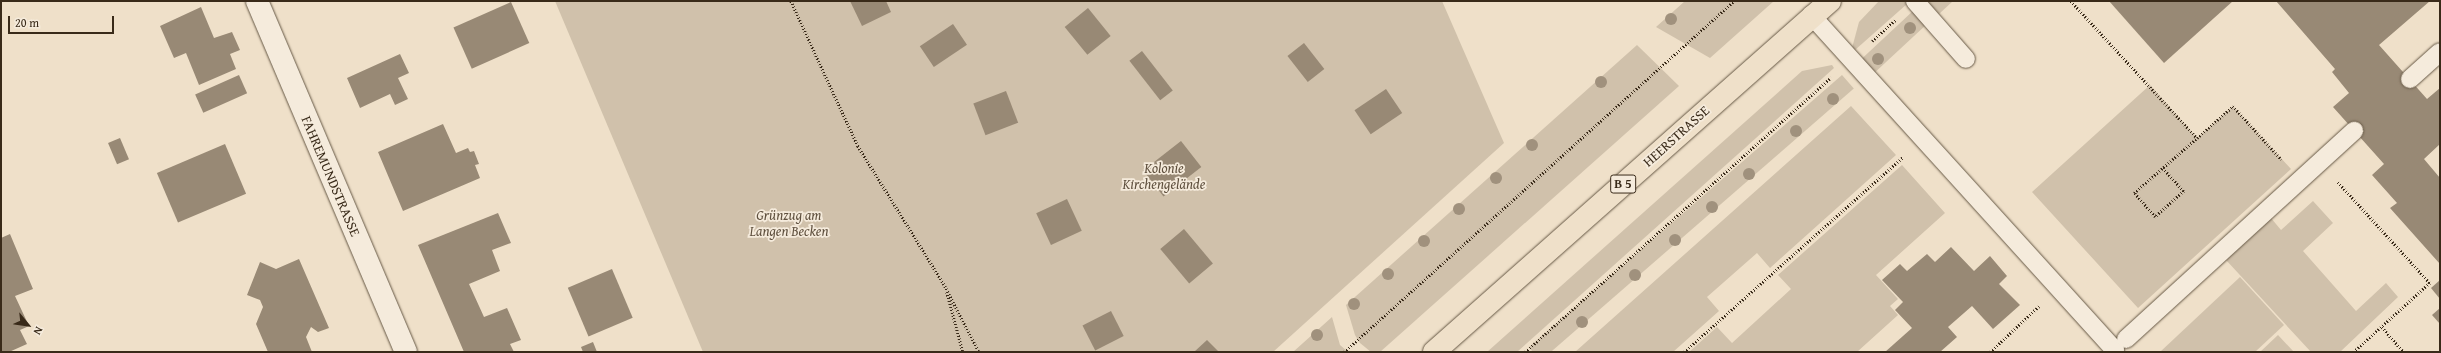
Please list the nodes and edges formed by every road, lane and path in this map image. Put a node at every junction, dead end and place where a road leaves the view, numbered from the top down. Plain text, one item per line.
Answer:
1 (257, 1) edge
2 (791, 1) edge
3 (1734, 1) edge
4 (1830, 1) edge
5 (2071, 1) edge
6 (1915, 2) edge
7 (1811, 15) junction
8 (2440, 52) edge
9 (1966, 59) dead end
10 (1850, 60) junction
11 (2410, 79) dead end
12 (2354, 131) dead end
13 (2197, 138) junction
14 (1923, 139) junction
15 (2320, 162) junction
16 (2163, 168) junction
17 (2301, 179) junction
18 (945, 286) junction
19 (2058, 288) junction
20 (2382, 327) junction
21 (2126, 339) dead end
22 (406, 352) edge
23 (963, 352) edge
24 (979, 352) edge
25 (1344, 352) edge
26 (1434, 352) edge
27 (1525, 352) edge
28 (1684, 352) edge
29 (1990, 352) edge
30 (2113, 352) edge
31 (2354, 352) edge
32 (2404, 352) edge

1 - 22 street, FAHREMUNDSTRASSE
2 - 18 path
3 - 25 path
4 - 7 main road, HEERSTRASSE / B 5
5 - 13 path
6 - 9 lane
6 - 10 path
7 - 10 lane
7 - 26 main road, HEERSTRASSE / B 5
8 - 11 lane
10 - 14 lane
10 - 27 path
12 - 15 lane
13 - 16 path
13 - 17 path
14 - 19 lane
14 - 28 path
15 - 17 lane
15 - 20 path
16 - 16 path
17 - 21 lane
18 - 23 path
18 - 24 path
19 - 29 path
19 - 30 lane
20 - 31 path
20 - 32 path

